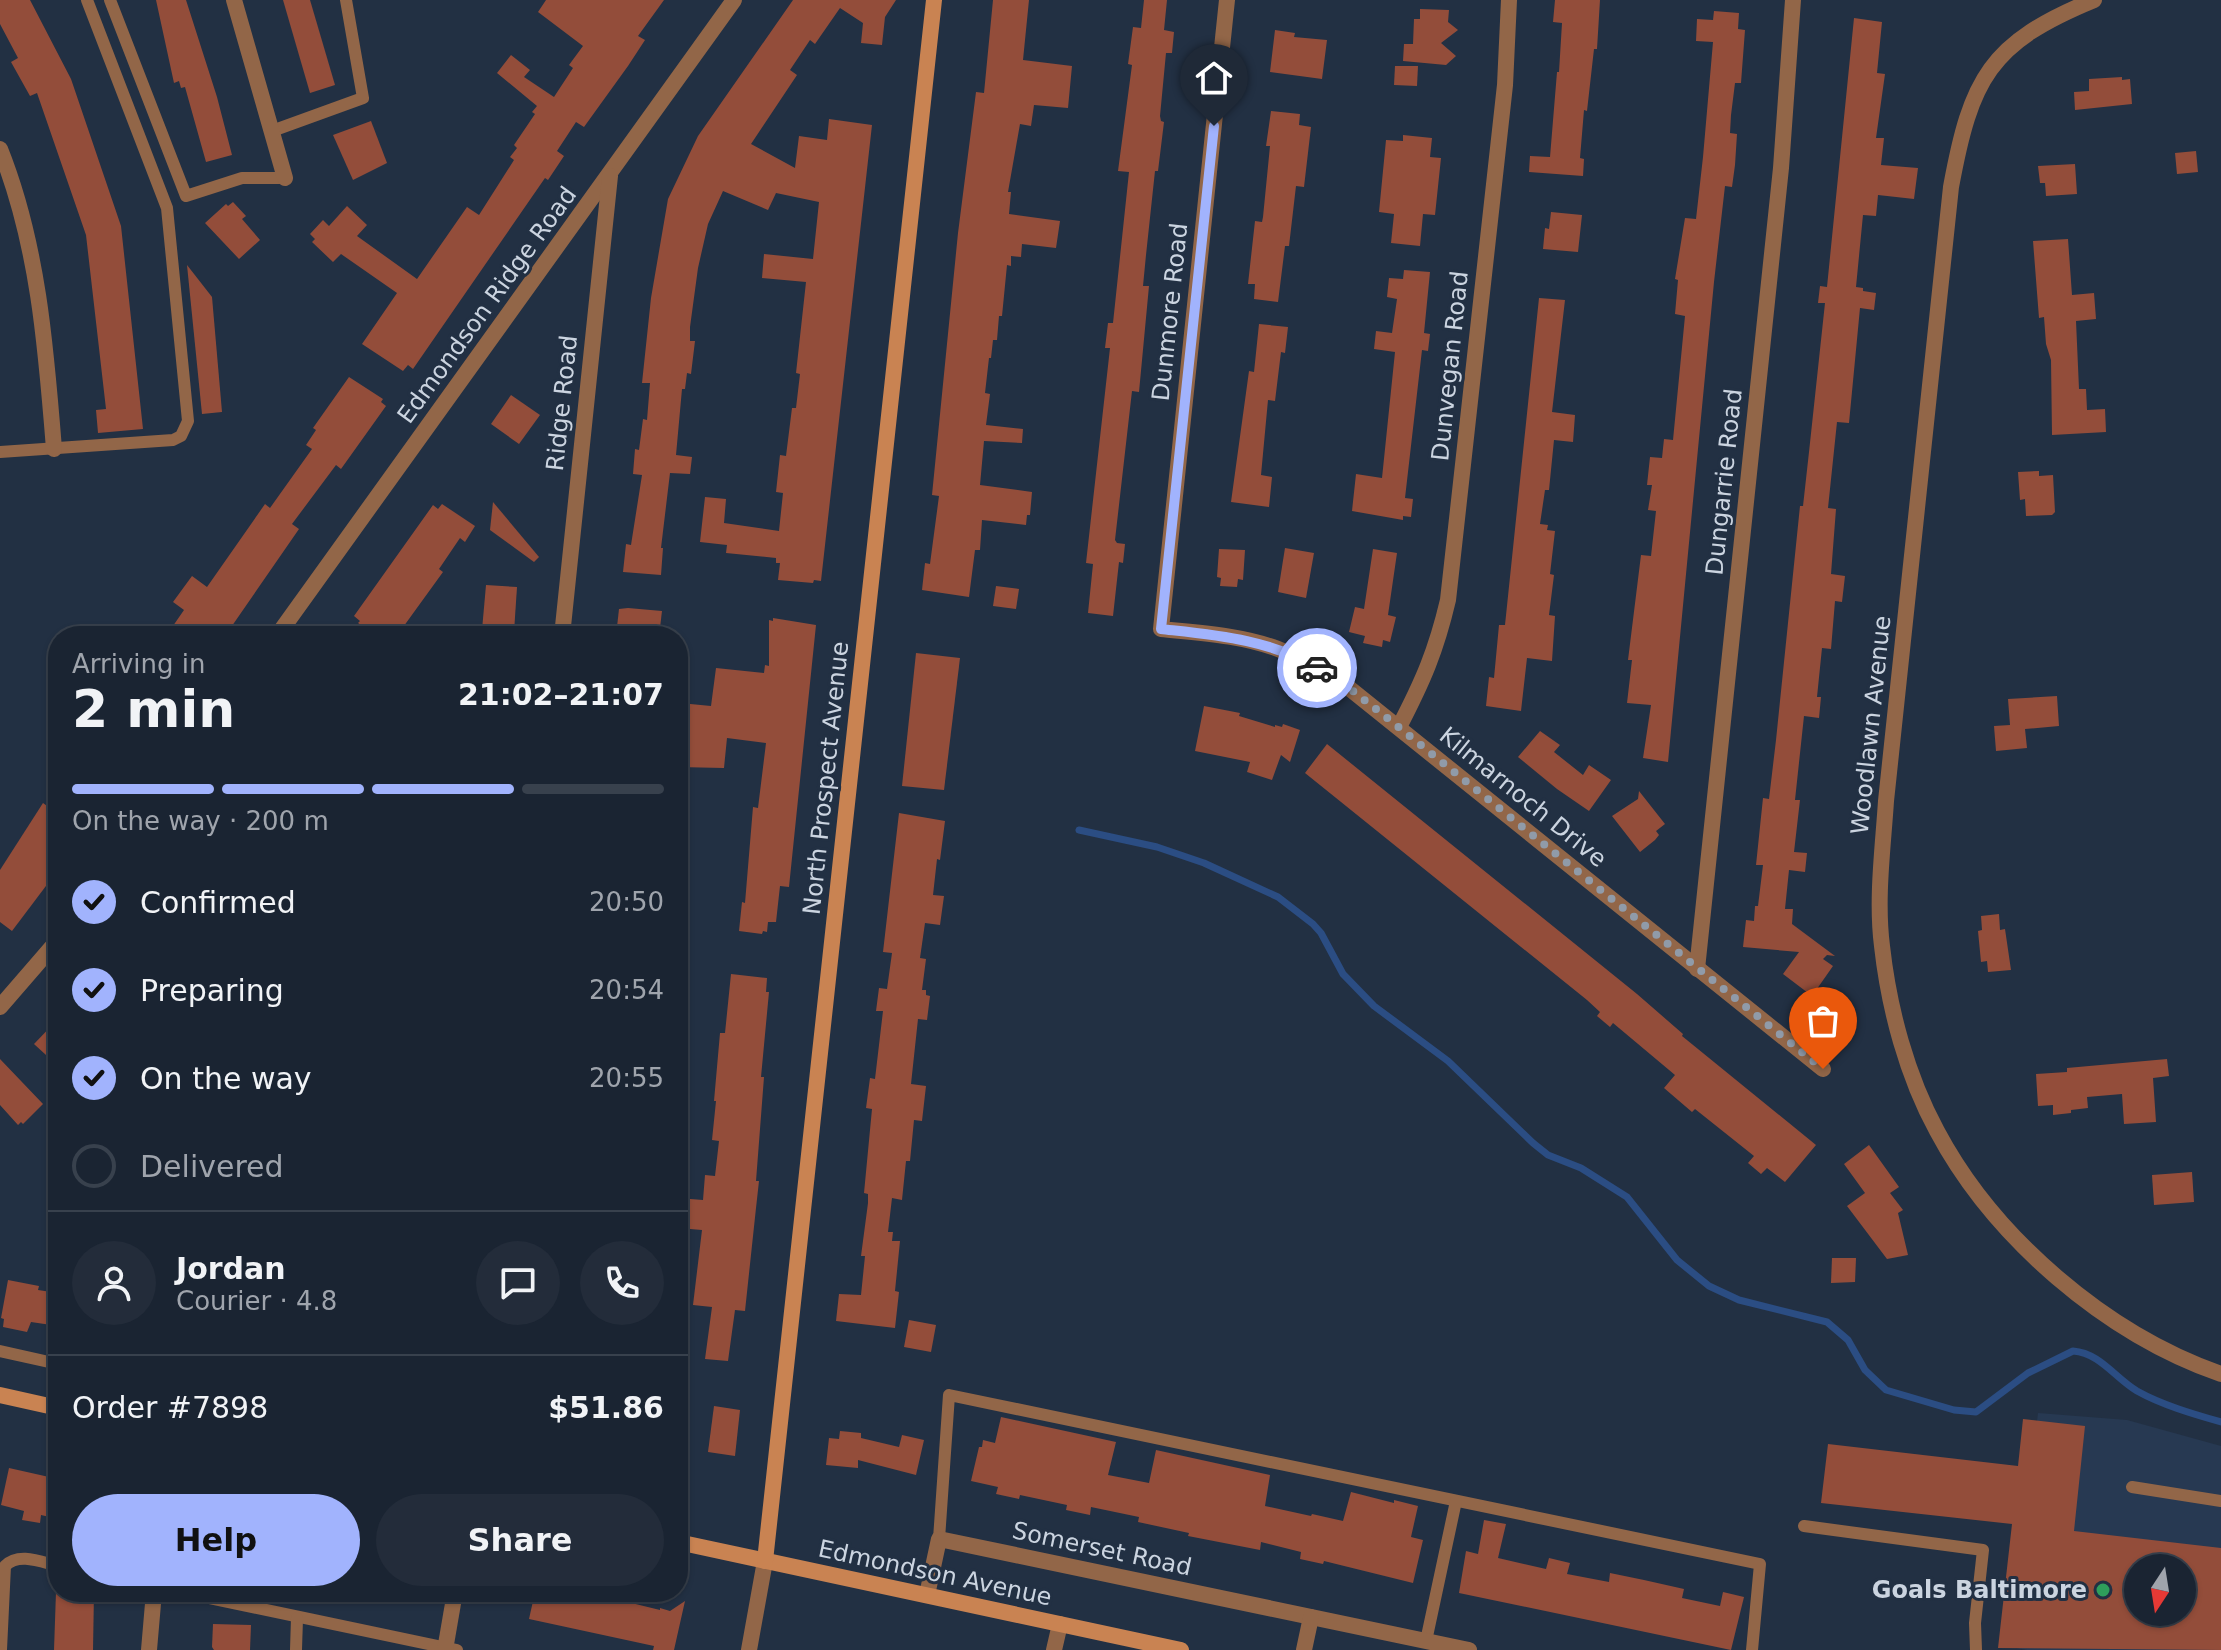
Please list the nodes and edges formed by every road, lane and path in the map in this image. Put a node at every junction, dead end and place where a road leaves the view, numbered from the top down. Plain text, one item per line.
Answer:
1 (87, 0) edge
2 (110, 0) edge
3 (234, 0) edge
4 (346, 0) edge
5 (734, 0) edge
6 (934, 0) edge
7 (1227, 0) edge
8 (1509, 0) edge
9 (1793, 0) edge
10 (2094, 0) edge
11 (272, 131) junction
12 (0, 149) edge
13 (610, 176) junction
14 (285, 178) joint
15 (54, 449) junction
16 (0, 452) edge
17 (284, 626) edge
18 (563, 626) edge
19 (1161, 629) joint
20 (1399, 727) junction
21 (48, 952) edge
22 (1697, 969) junction
23 (0, 1007) edge
24 (1823, 1069) dead end
25 (0, 1351) edge
26 (48, 1362) edge
27 (2221, 1374) edge
28 (0, 1395) edge
29 (48, 1406) edge
30 (2132, 1487) dead end
31 (1456, 1501) junction
32 (2221, 1501) edge
33 (1804, 1526) dead end
34 (939, 1539) junction
35 (688, 1544) edge
36 (765, 1561) junction
37 (48, 1564) edge
38 (927, 1595) junction
39 (153, 1602) edge
40 (225, 1602) edge
41 (454, 1602) edge
42 (1311, 1617) junction
43 (297, 1618) junction
44 (1060, 1624) junction
45 (1426, 1641) junction
46 (449, 1649) edge
47 (1, 1650) edge
48 (149, 1650) edge
49 (296, 1650) edge
50 (749, 1650) edge
51 (1054, 1650) edge
52 (1181, 1650) edge
53 (1304, 1650) edge
54 (1469, 1650) edge
55 (1752, 1650) edge
56 (1976, 1650) edge

1 - 15 lane
2 - 14 lane
3 - 11 street
4 - 11 lane
5 - 13 street, Edmondson Ridge Road
6 - 36 street, North Prospect Avenue
7 - 19 street, Dunmore Road
8 - 20 street, Dunvegan Road
9 - 22 street, Dungarrie Road
10 - 27 street, Woodlawn Avenue
11 - 14 street
12 - 15 street
13 - 17 street, Edmondson Ridge Road
13 - 18 street, Ridge Road
15 - 16 lane
19 - 20 street, Kilmarnoch Drive
20 - 22 street, Kilmarnoch Drive
21 - 23 street
22 - 24 street, Kilmarnoch Drive
25 - 26 lane
28 - 29 street
30 - 32 lane
31 - 34 lane
31 - 45 lane
31 - 55 lane
33 - 56 lane
34 - 38 street
34 - 42 street, Somerset Road
35 - 36 street, Edmondson Avenue
36 - 38 street, Edmondson Avenue
36 - 50 street
37 - 47 lane
38 - 44 street, Edmondson Avenue
39 - 48 street
40 - 43 lane
41 - 46 street
42 - 45 street, Somerset Road
42 - 53 street
43 - 46 lane
43 - 49 lane
44 - 51 street
44 - 52 street, Edmondson Avenue
45 - 54 street, Somerset Road

